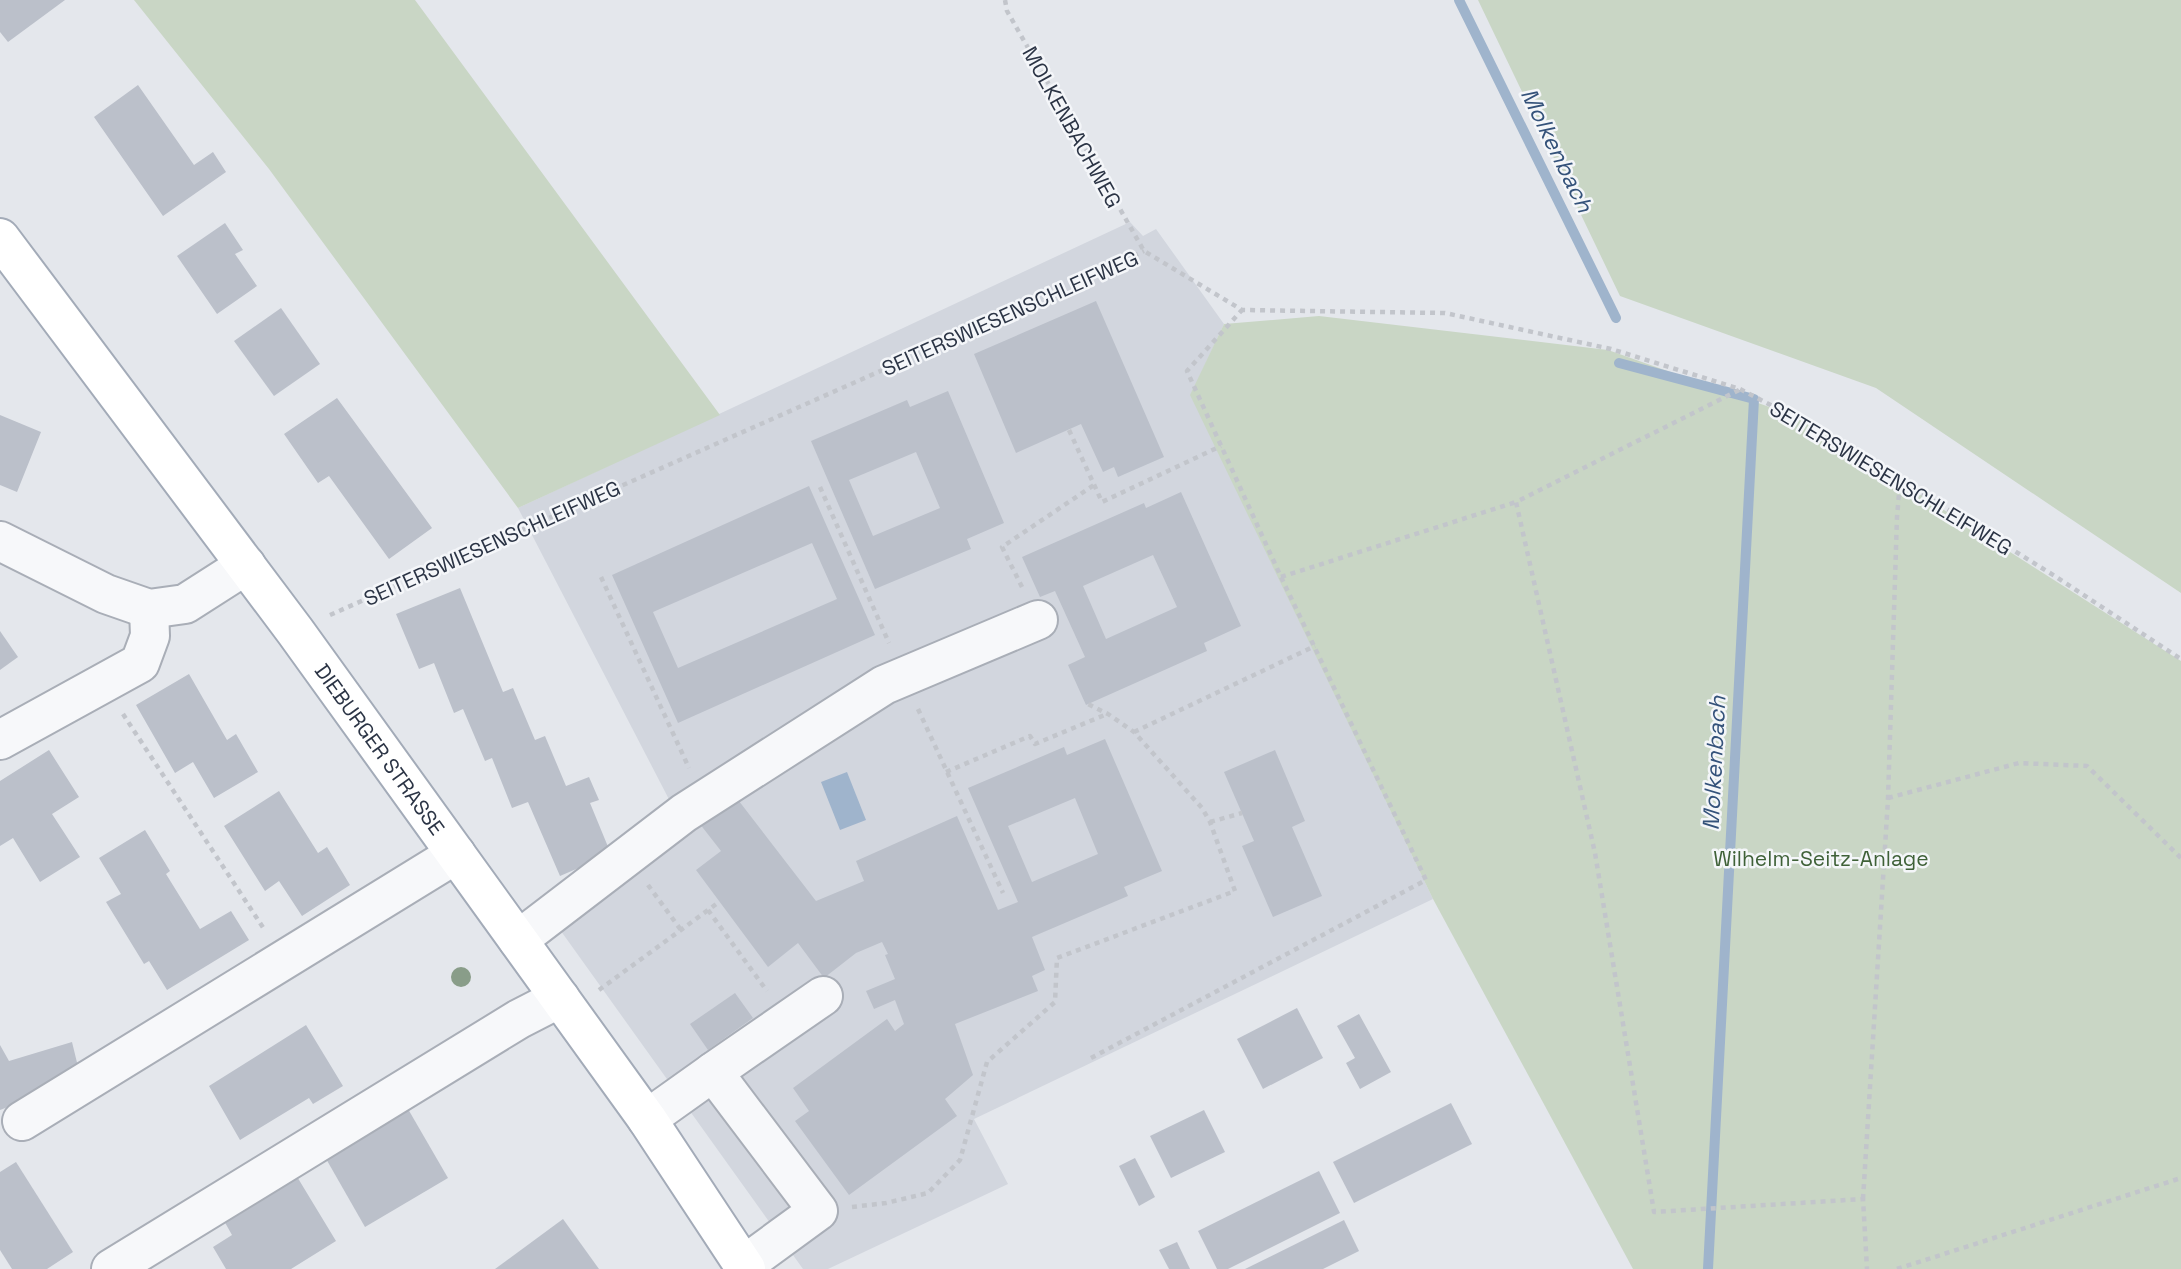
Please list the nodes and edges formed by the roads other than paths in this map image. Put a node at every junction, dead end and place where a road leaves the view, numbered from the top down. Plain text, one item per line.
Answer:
1 (0, 238) edge
2 (0, 541) edge
3 (246, 565) junction
4 (149, 609) junction
5 (1038, 620) road end
6 (0, 740) edge
7 (456, 854) junction
8 (518, 940) junction
9 (578, 995) junction
10 (823, 996) dead end
11 (713, 1072) junction
12 (647, 1119) junction
13 (22, 1121) dead end
14 (745, 1267) edge
15 (111, 1269) edge

1 - 3 main road, DIEBURGER STRASSE
2 - 4 street
3 - 4 street
3 - 7 main road, DIEBURGER STRASSE
4 - 6 street
5 - 8 street
7 - 8 main road, DIEBURGER STRASSE
7 - 13 street
8 - 9 main road, DIEBURGER STRASSE
9 - 12 main road, DIEBURGER STRASSE
9 - 15 street
10 - 11 street
11 - 12 street
11 - 14 street
12 - 14 main road, DIEBURGER STRASSE

